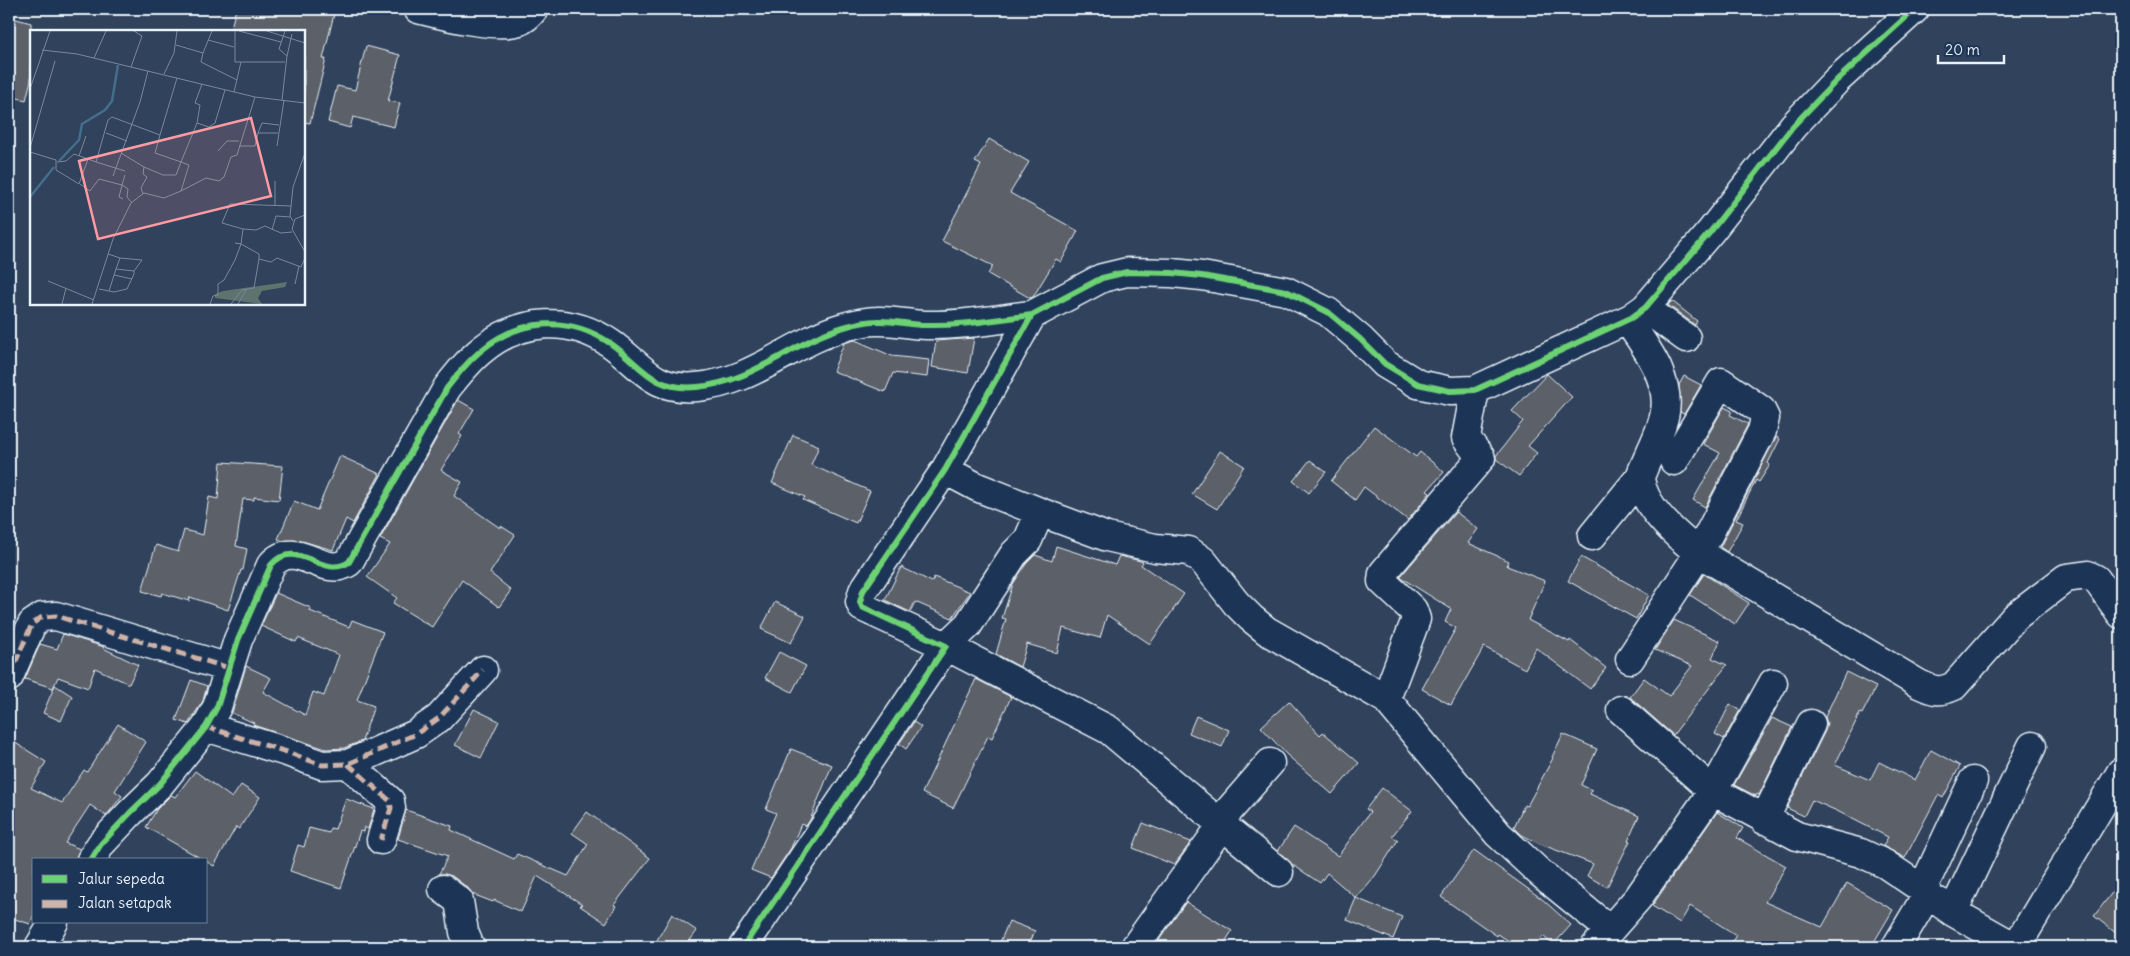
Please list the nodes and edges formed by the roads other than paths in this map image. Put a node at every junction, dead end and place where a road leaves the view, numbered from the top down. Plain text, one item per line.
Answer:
1 (418, 9) edge
2 (534, 9) edge
3 (1915, 9) edge
4 (1636, 314) junction
5 (1032, 315) junction
6 (1686, 338) dead end
7 (1475, 390) junction
8 (1674, 461) dead end
9 (945, 470) junction
10 (1640, 477) junction
11 (1040, 512) junction
12 (1592, 536) dead end
13 (1699, 553) junction
14 (2121, 614) edge
15 (946, 646) junction
16 (1630, 660) dead end
17 (229, 668) junction
18 (483, 670) dead end
19 (9, 677) edge
20 (1773, 684) dead end
21 (1386, 699) junction
22 (1621, 710) dead end
23 (1811, 724) dead end
24 (206, 727) junction
25 (2032, 746) dead end
26 (1270, 763) dead end
27 (348, 764) junction
28 (2121, 772) edge
29 (1973, 781) dead end
30 (1713, 791) junction
31 (1764, 820) junction
32 (1220, 824) junction
33 (381, 840) dead end
34 (92, 858) edge
35 (1279, 872) dead end
36 (443, 889) dead end
37 (1925, 891) junction
38 (1953, 912) junction
39 (53, 924) edge
40 (1603, 939) edge
41 (39, 947) edge
42 (470, 947) edge
43 (743, 947) edge
44 (1135, 947) edge
45 (1896, 947) edge
46 (2015, 947) edge

1 - 2 street
3 - 4 street
4 - 6 street
4 - 7 street
4 - 10 street
5 - 7 street
5 - 9 street
5 - 17 street
7 - 21 street
8 - 13 street
9 - 11 street
9 - 15 street
10 - 12 street
10 - 13 street
11 - 15 street
11 - 21 street
13 - 14 street
13 - 16 street
15 - 32 street
15 - 43 street
17 - 19 street
17 - 24 street
18 - 27 street
20 - 30 street
21 - 40 street
22 - 30 street
23 - 31 street
24 - 27 street
24 - 34 street
25 - 38 street
26 - 32 street
27 - 33 street
28 - 46 street
29 - 37 street
30 - 31 street
30 - 40 street
31 - 37 street
32 - 35 street
32 - 44 street
36 - 42 street
37 - 38 street
37 - 45 street
38 - 46 street
39 - 41 street

